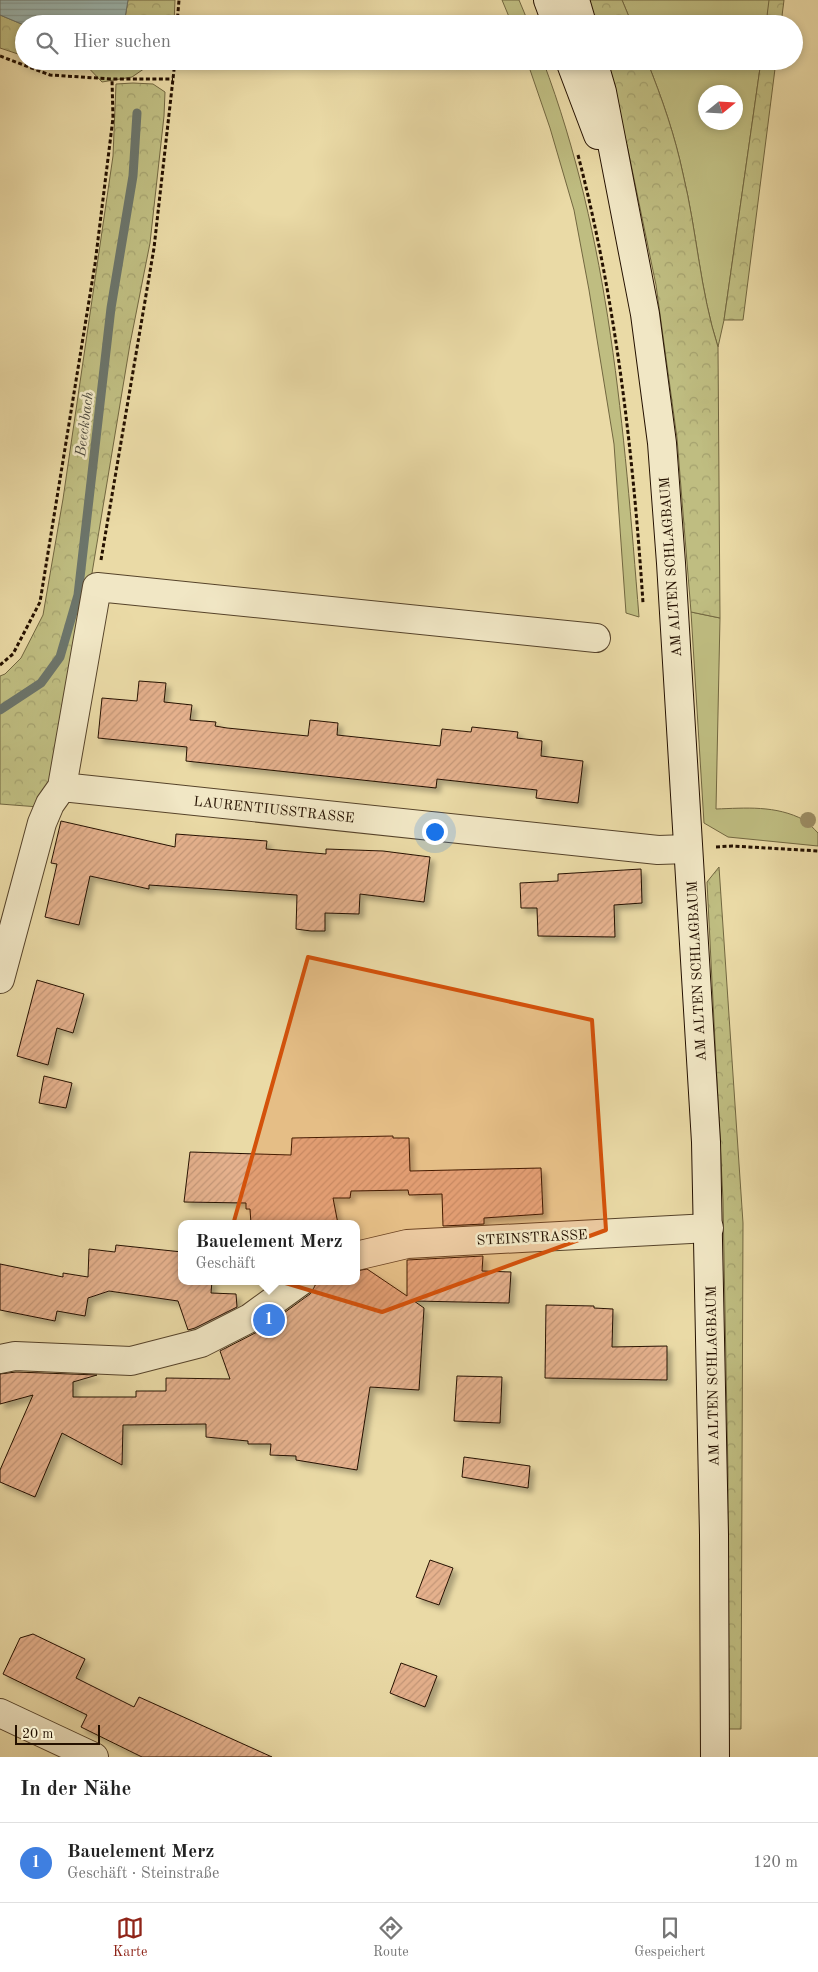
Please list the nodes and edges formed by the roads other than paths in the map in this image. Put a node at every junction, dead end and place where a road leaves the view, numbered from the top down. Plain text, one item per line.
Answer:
1 (548, 0) edge
2 (575, 0) edge
3 (554, 15) edge
4 (579, 15) edge
5 (573, 70) edge
6 (596, 70) edge
7 (620, 190) junction
8 (596, 638) dead end
9 (62, 787) junction
10 (688, 849) junction
11 (0, 979) edge
12 (709, 1228) junction
13 (360, 1255) edge
14 (295, 1285) edge
15 (0, 1359) edge
16 (0, 1713) edge
17 (94, 1757) edge
18 (715, 1757) edge

1 - 3 street
2 - 4 street
5 - 7 street
6 - 7 street
7 - 10 street, AM ALTEN SCHLAGBAUM
8 - 9 street
9 - 10 street, LAURENTIUSSTRASSE
9 - 11 street
10 - 12 street, AM ALTEN SCHLAGBAUM
12 - 13 street, STEINSTRASSE
12 - 18 street, AM ALTEN SCHLAGBAUM
14 - 15 street
16 - 17 street

